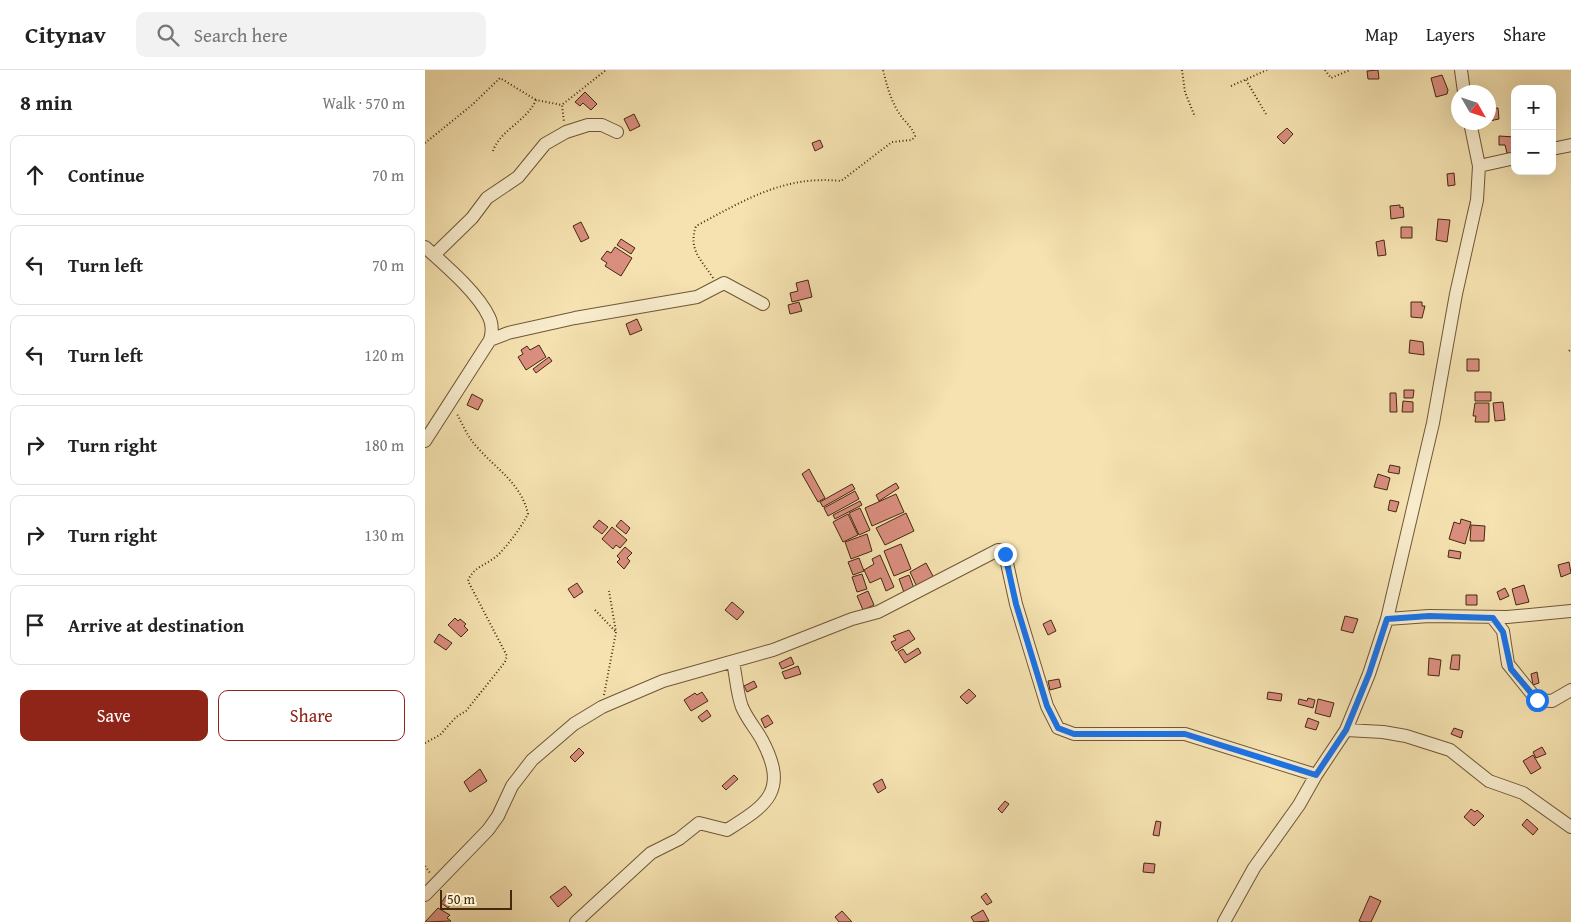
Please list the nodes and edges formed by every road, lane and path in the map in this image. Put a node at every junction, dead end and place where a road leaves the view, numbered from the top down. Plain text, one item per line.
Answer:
1 (606, 70) edge
2 (883, 70) edge
3 (1182, 70) edge
4 (1267, 70) edge
5 (1325, 70) edge
6 (1350, 70) edge
7 (1461, 70) edge
8 (1246, 80) junction
9 (1463, 85) edge
10 (1231, 86) dead end
11 (536, 100) junction
12 (562, 105) junction
13 (1266, 114) dead end
14 (1195, 117) dead end
15 (1472, 130) edge
16 (566, 132) junction
17 (617, 132) dead end
18 (425, 143) edge
19 (1571, 145) edge
20 (1556, 148) edge
21 (493, 151) dead end
22 (1511, 159) edge
23 (1479, 166) junction
24 (429, 251) edge
25 (718, 285) junction
26 (763, 304) dead end
27 (490, 319) junction
28 (508, 333) junction
29 (490, 340) junction
30 (450, 400) junction
31 (425, 441) edge
32 (609, 591) dead end
33 (595, 610) dead end
34 (1571, 611) edge
35 (1493, 618) junction
36 (1387, 619) junction
37 (616, 632) junction
38 (733, 662) junction
39 (1571, 690) edge
40 (602, 707) junction
41 (1346, 730) junction
42 (425, 743) edge
43 (1316, 775) junction
44 (1571, 826) edge
45 (425, 895) edge
46 (576, 922) edge
47 (1224, 922) edge

1 - 12 path
2 - 25 path
3 - 14 path
4 - 8 path
5 - 6 path
7 - 9 street
8 - 10 path
8 - 13 path
11 - 12 path
11 - 18 path
11 - 21 path
12 - 16 path
15 - 23 street
16 - 17 street
16 - 24 street
19 - 20 street
22 - 23 street
23 - 36 street
24 - 27 street
25 - 26 street
25 - 28 street
27 - 28 street
27 - 29 street
28 - 29 street
29 - 30 street
30 - 31 street
30 - 42 path
32 - 37 path
33 - 37 path
34 - 35 street
35 - 36 street
35 - 39 street
36 - 41 street
37 - 40 path
38 - 40 street
38 - 43 street
38 - 46 street
40 - 45 street
41 - 43 street
41 - 44 street
43 - 47 street

